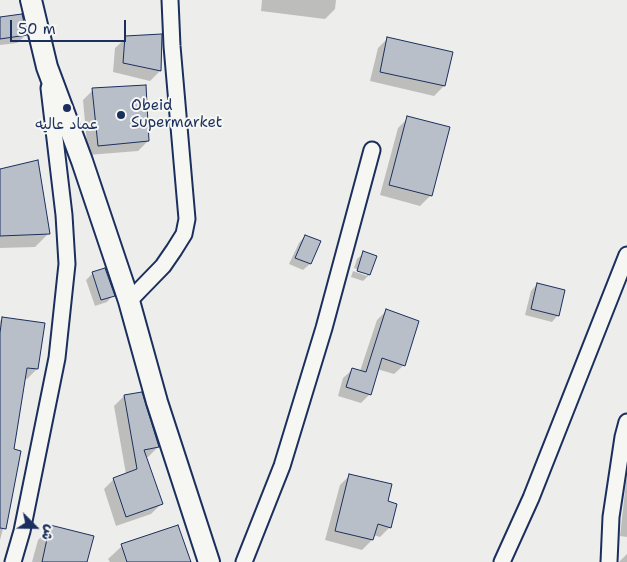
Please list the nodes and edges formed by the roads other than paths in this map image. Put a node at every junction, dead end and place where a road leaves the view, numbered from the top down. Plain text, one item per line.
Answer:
1 (31, 0) edge
2 (170, 0) edge
3 (46, 67) junction
4 (372, 150) dead end
5 (627, 255) edge
6 (129, 300) junction
7 (627, 422) edge
8 (13, 562) edge
9 (209, 562) edge
10 (244, 562) edge
11 (502, 562) edge
12 (609, 562) edge

1 - 3 main road
2 - 6 street
3 - 6 main road
3 - 8 street
4 - 10 street
5 - 11 street
6 - 9 main road
7 - 12 street

